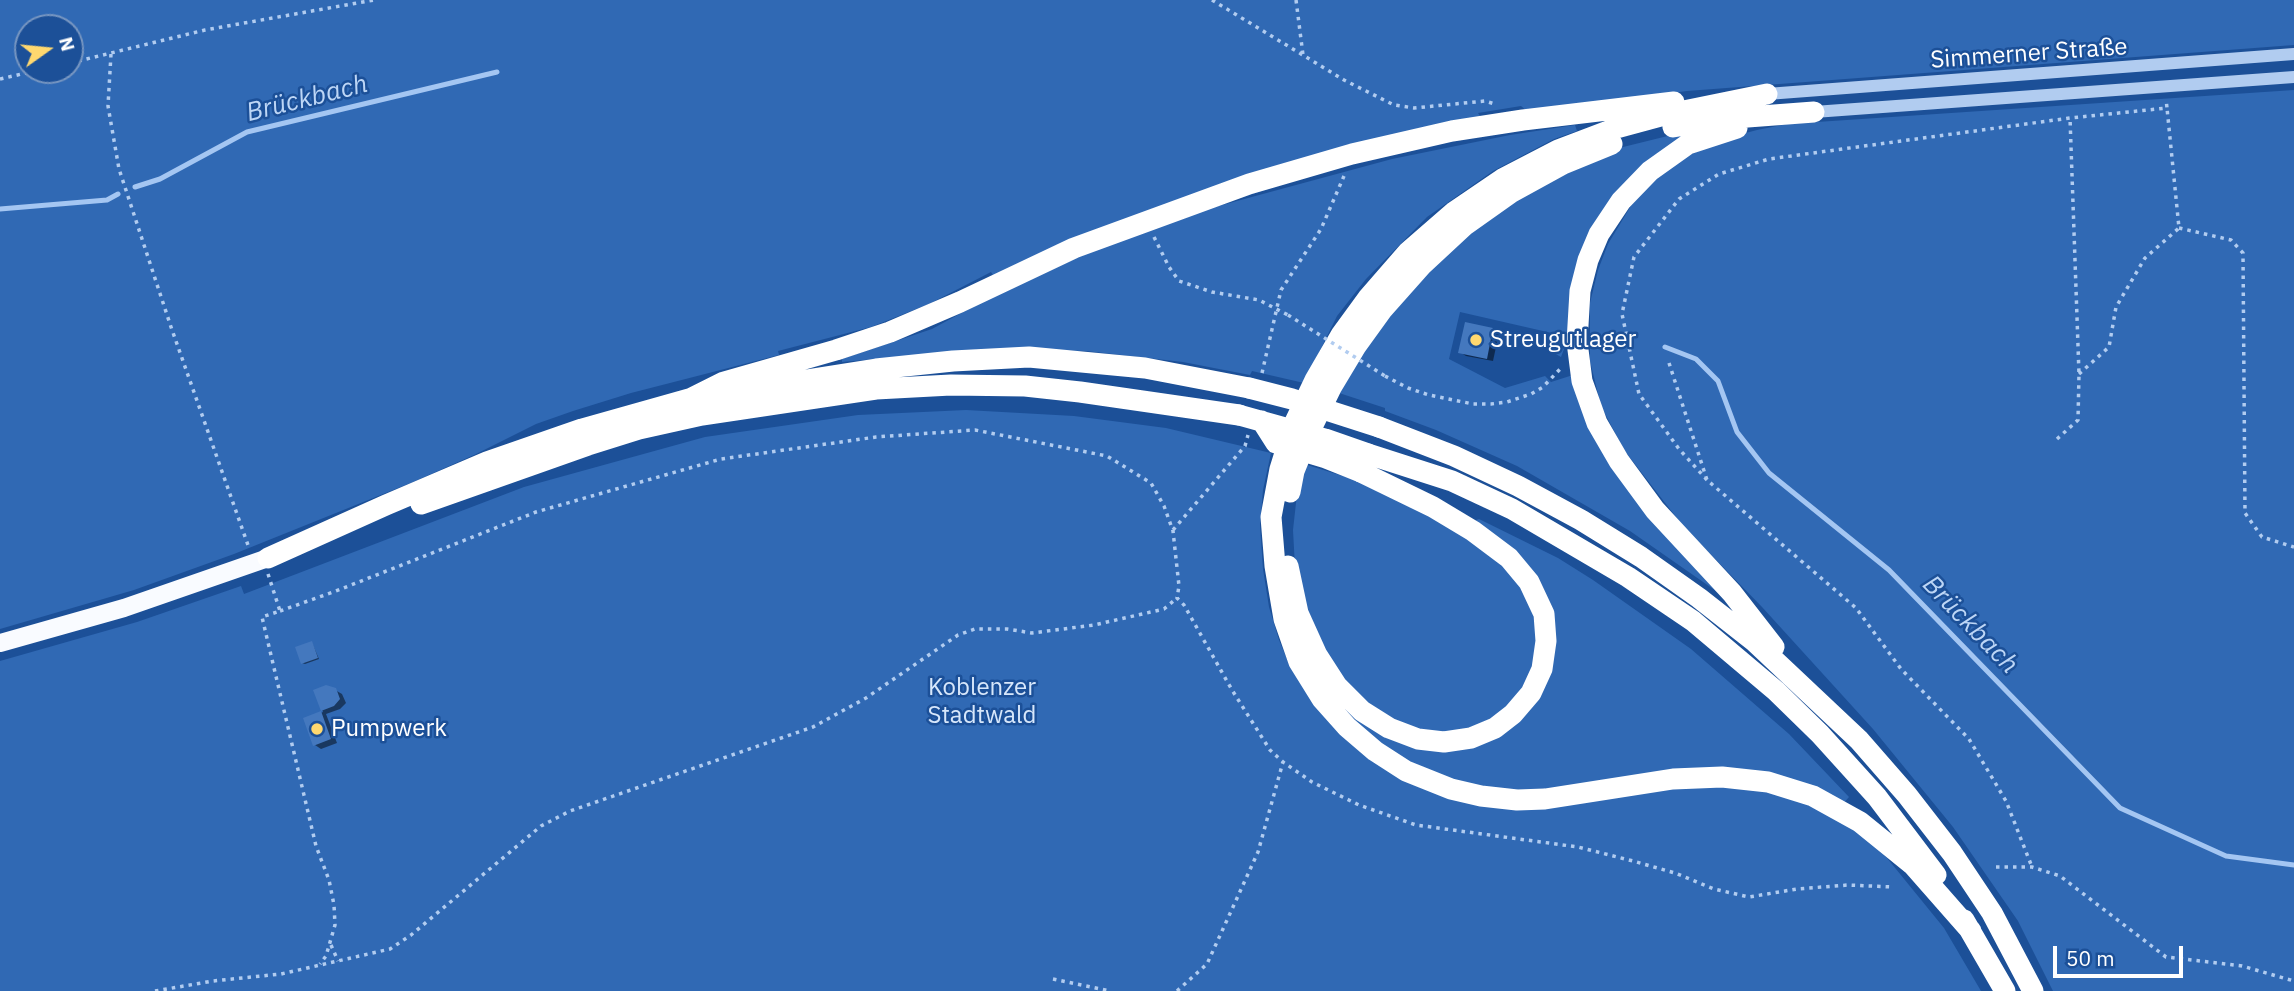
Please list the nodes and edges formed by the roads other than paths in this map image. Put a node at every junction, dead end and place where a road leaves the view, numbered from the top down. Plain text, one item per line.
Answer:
1 (2294, 54) edge
2 (2294, 77) edge
3 (1767, 94) junction
4 (1814, 112) junction
5 (692, 398) junction
6 (1364, 463) junction
7 (261, 561) junction
8 (0, 643) edge
9 (1807, 690) junction
10 (1970, 932) junction
11 (2005, 991) edge
12 (2033, 991) edge

1 - 3 street, Simmerner Straße
2 - 4 street, Simmerner Straße
3 - 5 highway
3 - 10 highway
4 - 6 highway
4 - 9 highway
5 - 7 highway
5 - 9 highway, bridge
6 - 7 highway, bridge
6 - 10 highway
7 - 8 main road
9 - 12 highway
10 - 11 highway

